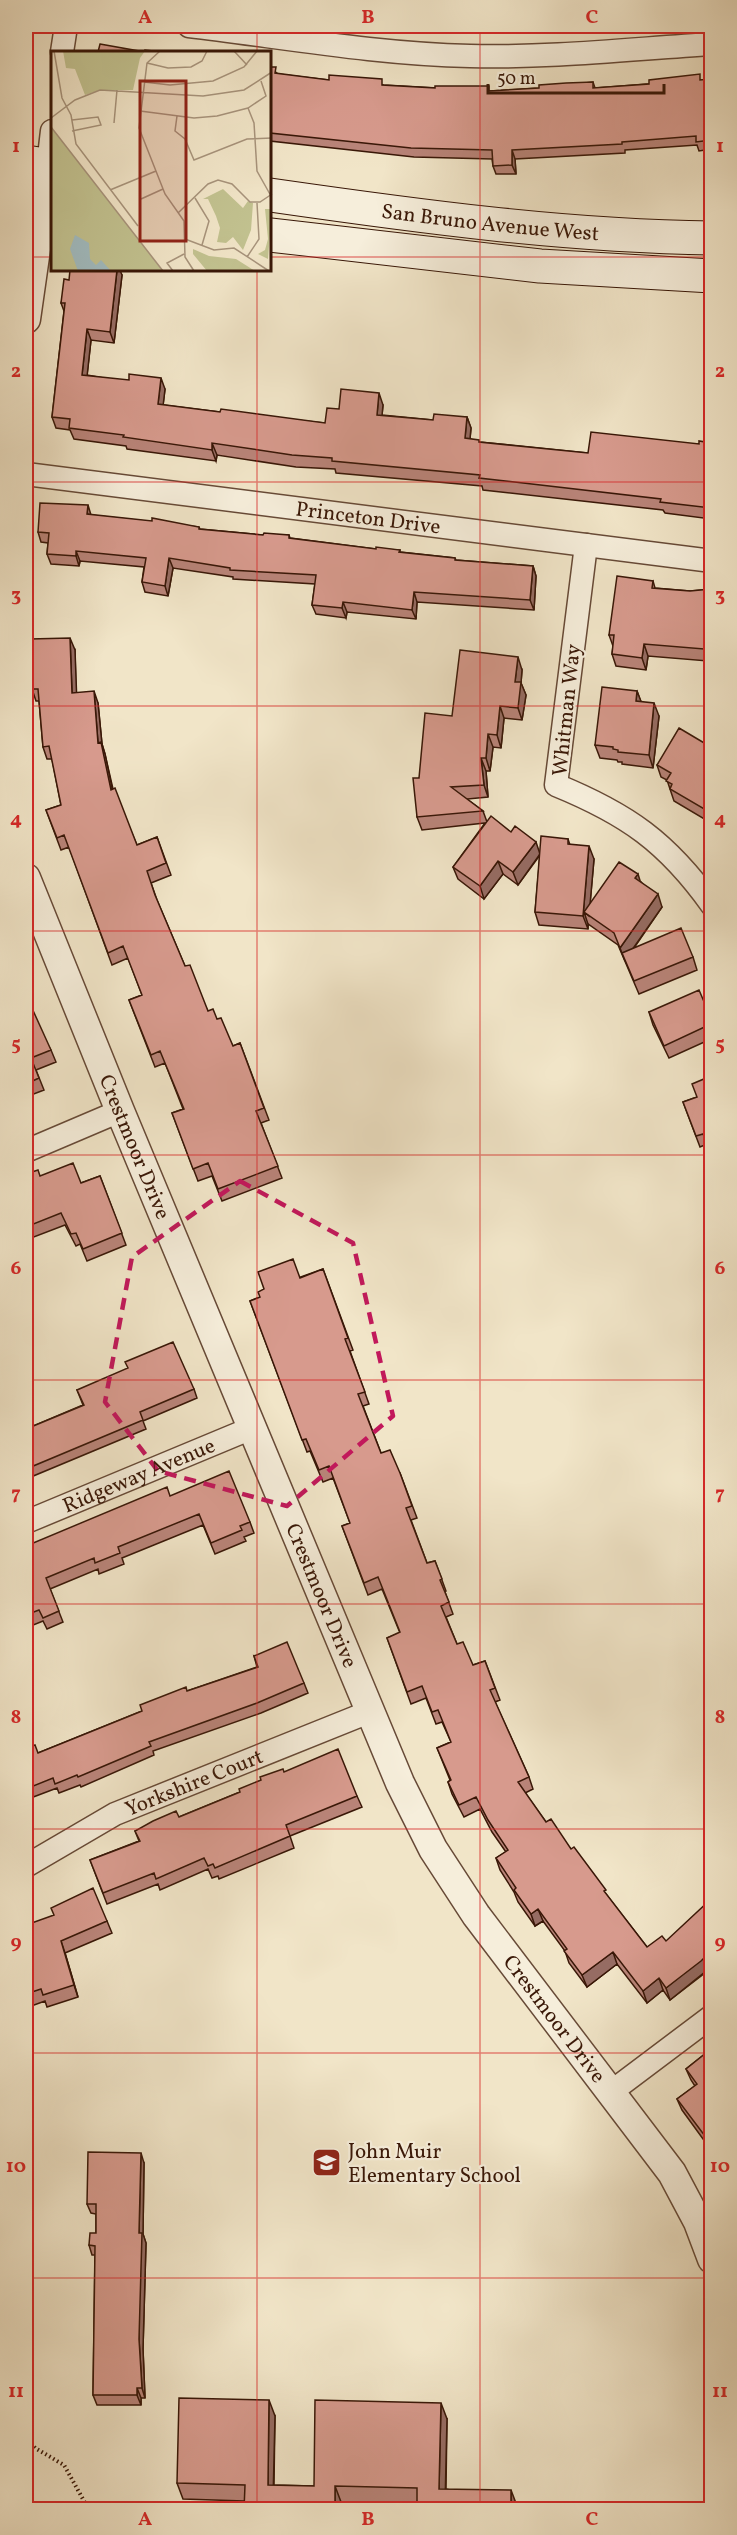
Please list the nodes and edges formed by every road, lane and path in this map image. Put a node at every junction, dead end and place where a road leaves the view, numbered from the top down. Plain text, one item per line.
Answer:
1 (66, 26) edge
2 (189, 26) edge
3 (711, 44) edge
4 (62, 51) edge
5 (51, 134) edge
6 (42, 164) edge
7 (272, 195) edge
8 (40, 209) edge
9 (272, 235) edge
10 (711, 238) edge
11 (711, 276) edge
12 (26, 319) edge
13 (26, 474) edge
14 (585, 544) junction
15 (711, 561) edge
16 (26, 878) edge
17 (711, 905) edge
18 (120, 1111) junction
19 (26, 1151) edge
20 (252, 1428) junction
21 (26, 1522) edge
22 (369, 1712) junction
23 (26, 1866) edge
24 (711, 2016) edge
25 (610, 2092) junction
26 (711, 2259) edge
27 (26, 2436) edge
28 (89, 2510) edge

1 - 4 street
2 - 3 street
5 - 6 street
6 - 8 street
7 - 10 main road, San Bruno Avenue West
8 - 12 street
9 - 11 main road, San Bruno Avenue West
13 - 14 street, Princeton Drive
14 - 15 street, Princeton Drive
14 - 17 street, Whitman Way
16 - 18 street, Crestmoor Drive
18 - 19 street
18 - 20 street, Crestmoor Drive
20 - 21 street, Ridgeway Avenue
20 - 22 street, Crestmoor Drive
22 - 23 street, Yorkshire Court
22 - 25 street, Crestmoor Drive
24 - 25 street
25 - 26 street, Crestmoor Drive
27 - 28 path

